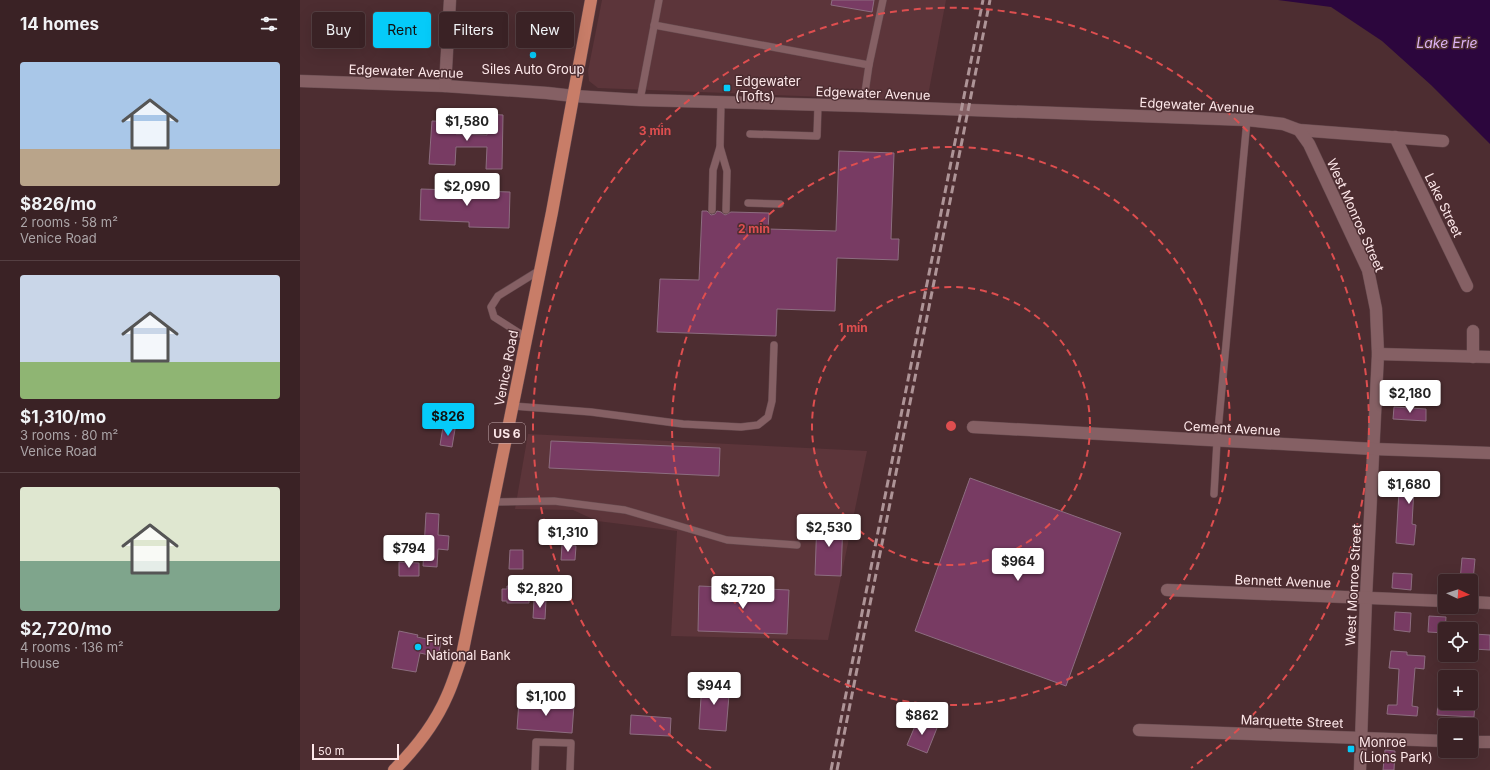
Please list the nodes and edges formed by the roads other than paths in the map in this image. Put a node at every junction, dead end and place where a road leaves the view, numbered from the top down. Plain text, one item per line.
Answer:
1 (450, 0) edge
2 (591, 0) edge
3 (659, 0) edge
4 (883, 0) edge
5 (654, 25) junction
6 (869, 65) junction
7 (300, 81) edge
8 (445, 86) junction
9 (574, 96) junction
10 (640, 100) junction
11 (721, 103) junction
12 (818, 105) junction
13 (863, 106) junction
14 (1247, 120) junction
15 (1299, 130) junction
16 (750, 134) dead end
17 (1395, 137) junction
18 (1443, 141) dead end
19 (720, 147) junction
20 (748, 203) dead end
21 (780, 204) dead end
22 (712, 210) dead end
23 (726, 210) dead end
24 (540, 270) junction
25 (1467, 286) dead end
26 (1473, 330) dead end
27 (527, 338) junction
28 (774, 345) dead end
29 (1378, 354) junction
30 (1473, 357) junction
31 (1490, 357) edge
32 (513, 406) junction
33 (973, 427) dead end
34 (1217, 441) junction
35 (1374, 449) junction
36 (1490, 453) edge
37 (1214, 494) dead end
38 (493, 502) junction
39 (797, 545) dead end
40 (1167, 590) dead end
41 (1366, 598) junction
42 (1438, 601) edge
43 (1478, 602) edge
44 (1490, 603) edge
45 (1139, 730) dead end
46 (1361, 738) junction
47 (1438, 741) edge
48 (1478, 742) edge
49 (1490, 742) edge
50 (394, 770) edge
51 (535, 770) edge
52 (570, 770) edge
53 (1360, 770) edge

1 - 8 street
2 - 9 main road, Venice Road / US 6
3 - 5 lane
4 - 6 lane
5 - 6 lane
5 - 10 lane
6 - 13 lane
7 - 8 street, Edgewater Avenue
8 - 9 street, Edgewater Avenue
9 - 10 street, Edgewater Avenue
9 - 24 main road, Venice Road / US 6
10 - 11 street, Edgewater Avenue
11 - 12 street, Edgewater Avenue
11 - 19 lane
12 - 13 street, Edgewater Avenue
12 - 16 lane
13 - 14 street, Edgewater Avenue
14 - 15 street, Edgewater Avenue
14 - 34 lane
15 - 17 street, Edgewater Avenue
15 - 29 street, West Monroe Street
17 - 18 street, Edgewater Avenue
17 - 25 street, Lake Street
19 - 22 lane
19 - 23 lane
20 - 21 lane
24 - 27 main road, Venice Road / US 6
24 - 27 lane
26 - 30 street
27 - 32 main road, Venice Road / US 6
28 - 32 lane
29 - 30 street
29 - 35 street, West Monroe Street
30 - 31 street
32 - 38 main road, Venice Road / US 6
33 - 34 street, Cement Avenue
34 - 35 street, Cement Avenue
34 - 37 lane
35 - 36 street, Cement Avenue
35 - 41 street, West Monroe Street
38 - 39 lane
38 - 50 main road, Venice Road / US 6
40 - 41 street, Bennett Avenue
41 - 42 street, Bennett Avenue
41 - 46 street, West Monroe Street
43 - 44 street
45 - 46 street, Marquette Street
46 - 47 street, Marquette Street
46 - 53 street, West Monroe Street
48 - 49 street
51 - 52 lane

